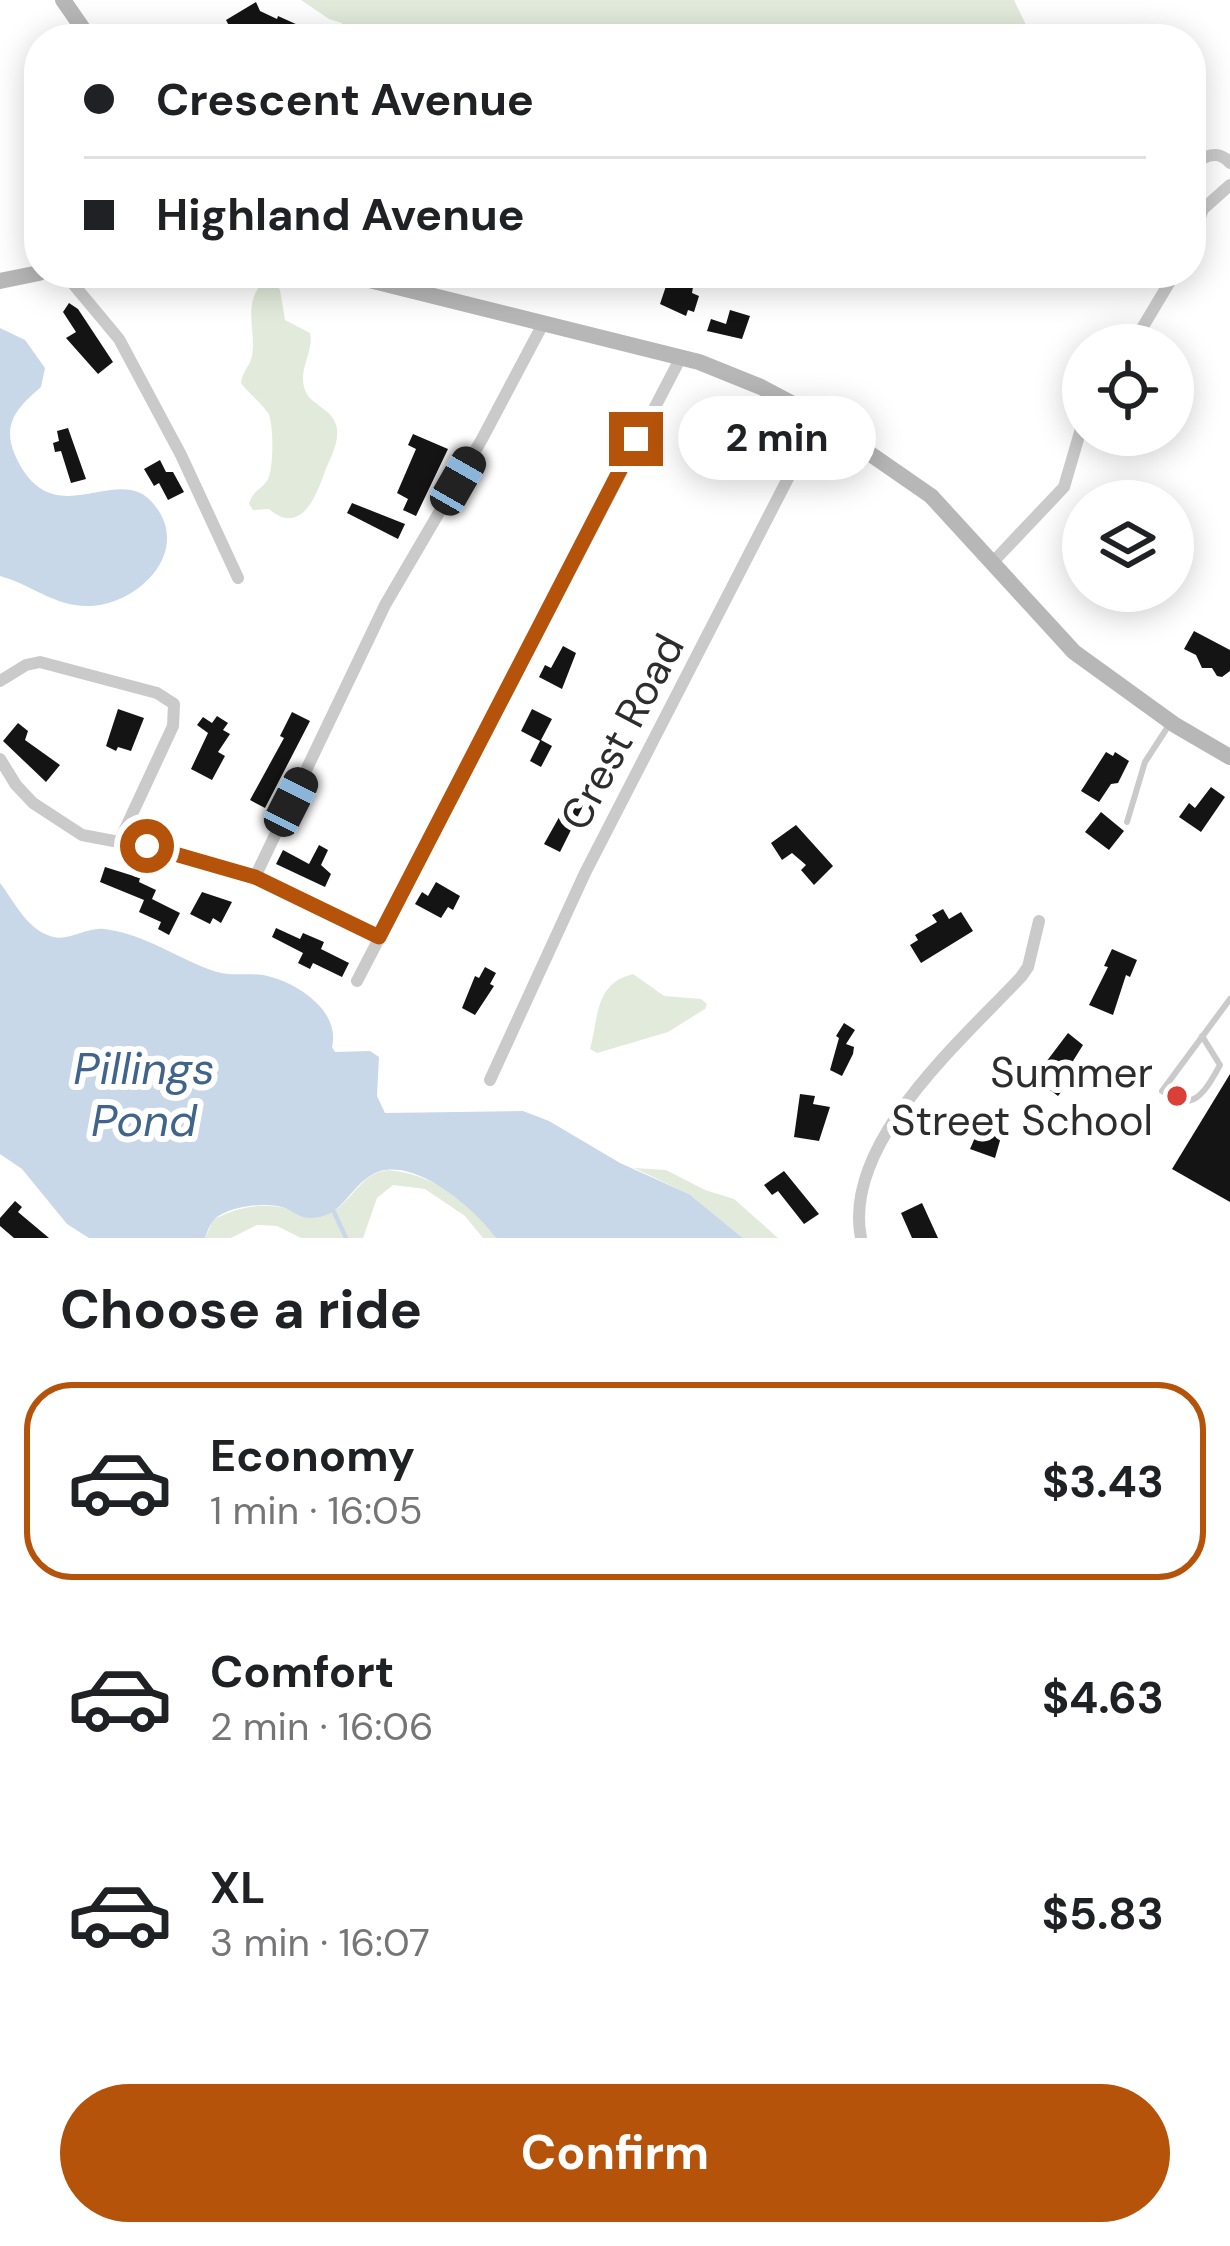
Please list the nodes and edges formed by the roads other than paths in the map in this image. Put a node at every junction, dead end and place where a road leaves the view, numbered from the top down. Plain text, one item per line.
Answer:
1 (1230, 185) edge
2 (1206, 205) edge
3 (76, 288) edge
4 (403, 288) edge
5 (1166, 288) edge
6 (544, 322) junction
7 (1145, 324) edge
8 (681, 357) junction
9 (819, 418) junction
10 (1073, 456) edge
11 (993, 562) junction
12 (238, 578) dead end
13 (0, 681) edge
14 (1172, 722) junction
15 (1230, 758) edge
16 (0, 759) edge
17 (1127, 822) dead end
18 (120, 839) junction
19 (255, 877) junction
20 (1039, 921) dead end
21 (379, 937) junction
22 (357, 980) dead end
23 (1230, 999) edge
24 (1202, 1036) junction
25 (490, 1080) dead end
26 (861, 1238) edge

1 - 2 street
3 - 12 street
4 - 6 main road
5 - 7 street
6 - 8 main road
6 - 19 street
8 - 9 main road
8 - 21 street
9 - 11 main road
9 - 25 street, Crest Road
10 - 11 street
11 - 14 main road
13 - 18 street
14 - 15 main road
14 - 17 lane
16 - 18 street
18 - 19 street
19 - 21 street
20 - 26 street
21 - 22 street
23 - 24 lane
24 - 24 lane

